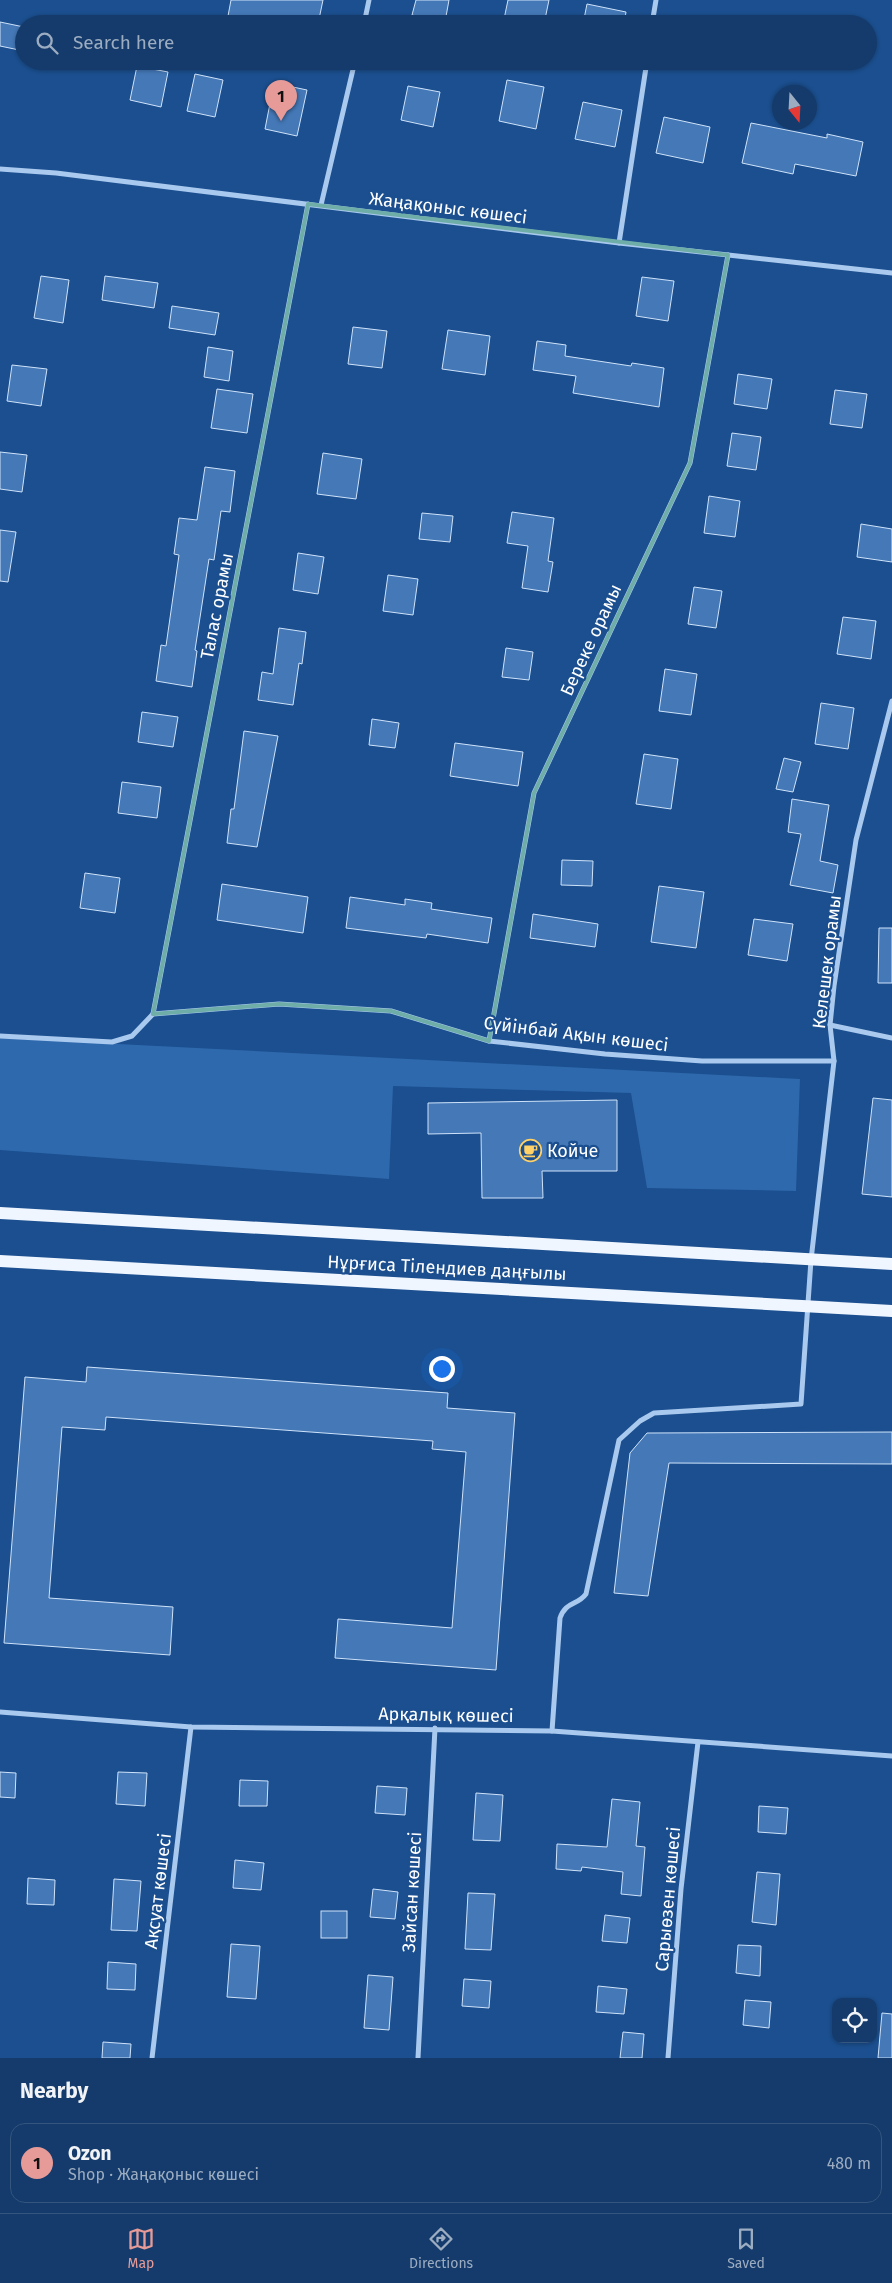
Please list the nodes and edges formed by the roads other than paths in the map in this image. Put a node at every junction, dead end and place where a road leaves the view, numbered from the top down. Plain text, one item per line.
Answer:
1 (369, 0) edge
2 (656, 0) edge
3 (366, 15) edge
4 (654, 15) edge
5 (353, 70) edge
6 (645, 70) edge
7 (0, 170) edge
8 (308, 204) junction
9 (321, 205) junction
10 (619, 243) junction
11 (728, 254) junction
12 (892, 273) edge
13 (892, 701) edge
14 (153, 1014) junction
15 (830, 1025) junction
16 (0, 1036) edge
17 (892, 1038) edge
18 (489, 1040) junction
19 (834, 1060) junction
20 (0, 1213) edge
21 (0, 1260) edge
22 (811, 1260) junction
23 (892, 1264) edge
24 (808, 1306) junction
25 (892, 1312) edge
26 (0, 1712) edge
27 (191, 1727) junction
28 (434, 1728) junction
29 (552, 1731) junction
30 (698, 1742) junction
31 (892, 1756) edge
32 (152, 2058) edge
33 (418, 2058) edge
34 (668, 2058) edge

1 - 3 street
2 - 4 street
5 - 9 street
6 - 10 street
7 - 8 street, Жаңақоныс көшесі
8 - 9 street, Жаңақоныс көшесі
8 - 14 street, Талас орамы
9 - 10 street, Жаңақоныс көшесі
10 - 11 street, Жаңақоныс көшесі
11 - 12 street, Жаңақоныс көшесі
11 - 18 street, Береке орамы
13 - 15 street, Келешек орамы
14 - 16 street
14 - 18 street, Сүйінбай Ақын көшесі
15 - 17 street
15 - 19 street, Келешек орамы
18 - 19 street, Сүйінбай Ақын көшесі
19 - 22 street, Келешек орамы
20 - 22 main road, Нұрғиса Тілендиев даңғылы
21 - 24 main road, Нұрғиса Тілендиев даңғылы
22 - 23 main road, Нұрғиса Тілендиев даңғылы
22 - 24 street
24 - 25 main road, Нұрғиса Тілендиев даңғылы
24 - 29 street
26 - 27 street, Арқалық көшесі
27 - 28 street, Арқалық көшесі
27 - 32 street, Ақсуат көшесі
28 - 29 street, Арқалық көшесі
28 - 33 street, Зайсан көшесі
29 - 30 street, Арқалық көшесі
30 - 31 street, Арқалық көшесі
30 - 34 street, Сарыөзен көшесі

